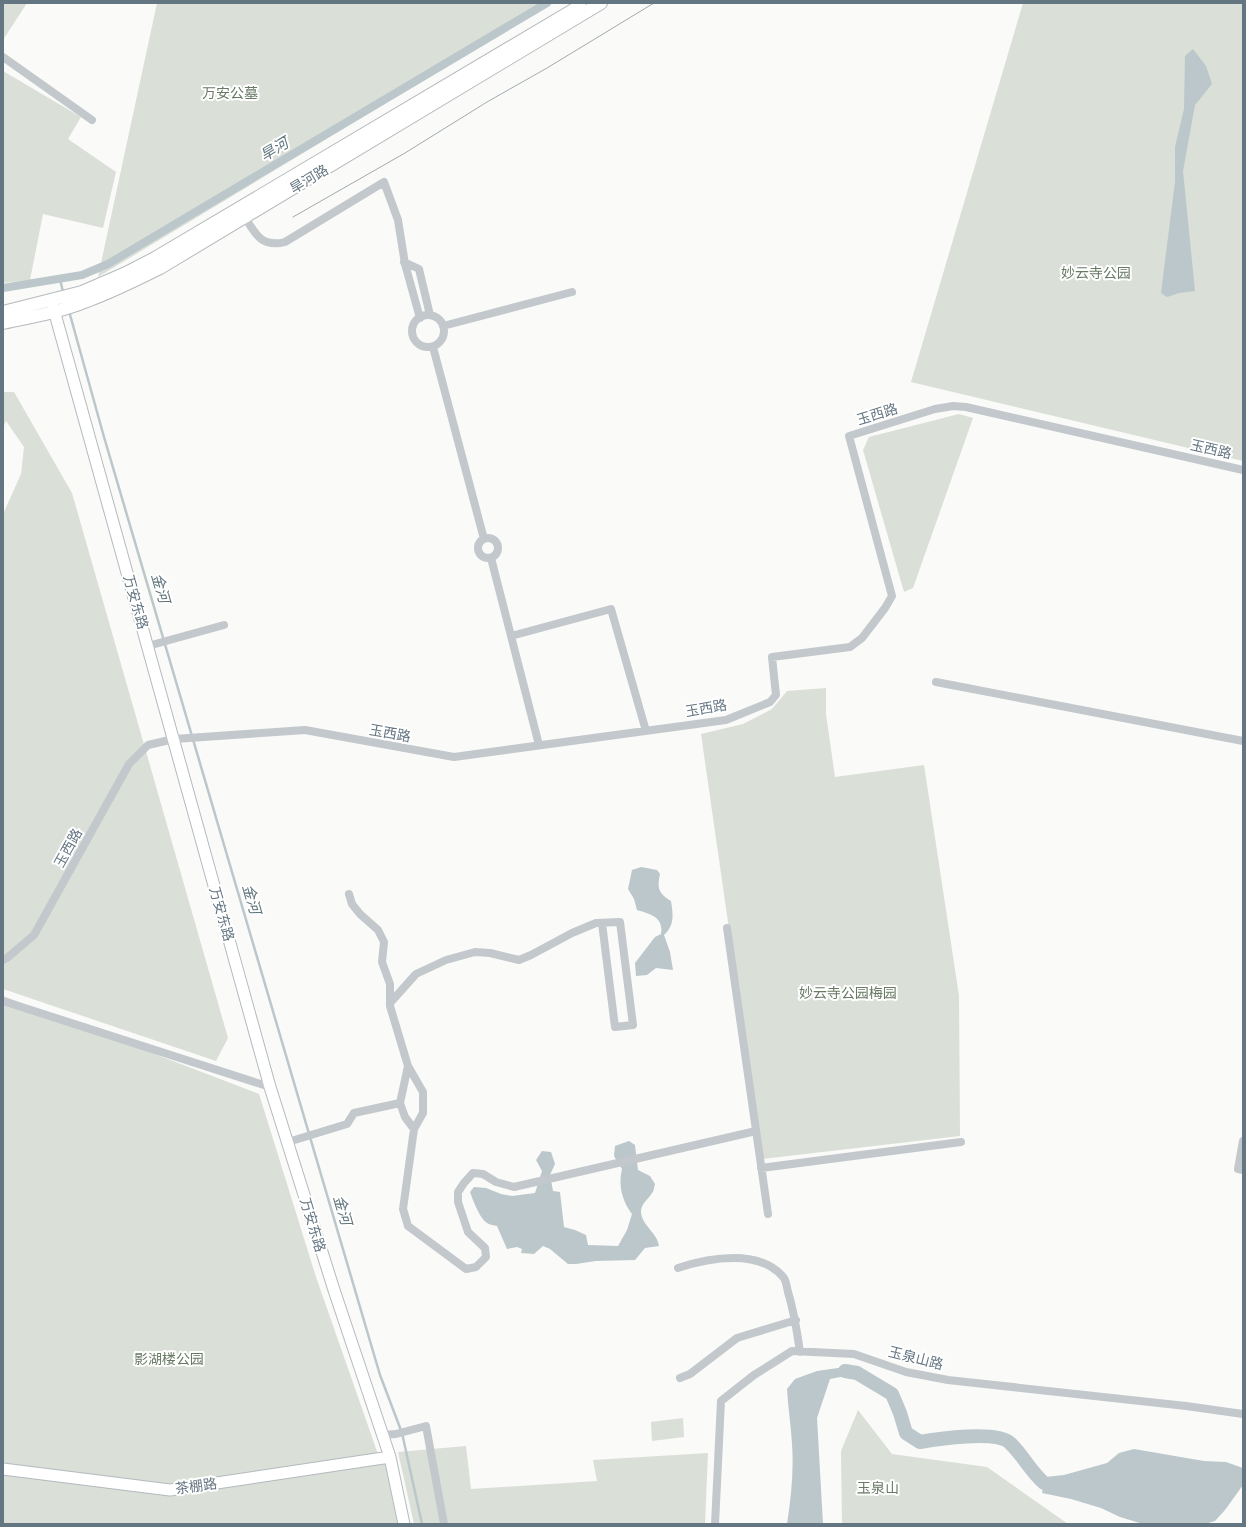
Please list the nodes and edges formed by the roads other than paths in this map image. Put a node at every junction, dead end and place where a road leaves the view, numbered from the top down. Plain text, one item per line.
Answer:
1 (585, 3) edge
2 (601, 3) edge
3 (3, 57) edge
4 (92, 120) dead end
5 (245, 217) junction
6 (404, 262) junction
7 (572, 292) dead end
8 (76, 299) junction
9 (58, 304) junction
10 (3, 312) edge
11 (430, 315) junction
12 (420, 318) junction
13 (3, 323) edge
14 (444, 326) junction
15 (433, 347) junction
16 (1243, 470) edge
17 (484, 539) junction
18 (491, 558) junction
19 (224, 625) dead end
20 (511, 636) junction
21 (148, 646) junction
22 (936, 682) dead end
23 (646, 731) junction
24 (179, 739) junction
25 (1243, 741) edge
26 (539, 746) junction
27 (349, 894) dead end
28 (602, 923) junction
29 (727, 928) dead end
30 (3, 960) edge
31 (3, 1001) edge
32 (390, 1003) junction
33 (408, 1066) junction
34 (270, 1087) junction
35 (400, 1102) junction
36 (414, 1129) junction
37 (756, 1131) junction
38 (1243, 1141) edge
39 (288, 1142) junction
40 (962, 1142) dead end
41 (762, 1168) junction
42 (1243, 1170) edge
43 (768, 1214) dead end
44 (678, 1268) dead end
45 (796, 1320) junction
46 (800, 1352) junction
47 (680, 1378) dead end
48 (1243, 1414) edge
49 (382, 1435) junction
50 (390, 1458) junction
51 (3, 1469) edge
52 (404, 1524) edge
53 (444, 1524) edge
54 (715, 1524) edge

1 - 8 main road, 旱河路
2 - 5 main road, 旱河路
3 - 4 street
5 - 6 street
5 - 8 main road, 旱河路
6 - 11 street
6 - 12 street
7 - 14 street
8 - 9 main road, 旱河路
9 - 10 main road, 旱河路
9 - 13 main road, 旱河路
9 - 21 street, 万安东路
11 - 12 street
11 - 14 street
12 - 15 street
14 - 15 street
15 - 17 street
16 - 23 street, 玉西路
17 - 18 street
17 - 18 street
18 - 20 street
19 - 21 street
20 - 23 street
20 - 26 street
21 - 24 street, 万安东路
22 - 25 street
23 - 26 street, 玉西路
24 - 26 street, 玉西路
24 - 30 street, 玉西路
24 - 34 street, 万安东路
27 - 32 street
28 - 28 street
28 - 32 street
29 - 37 street
31 - 34 street
32 - 33 street
33 - 35 street
33 - 36 street
34 - 39 street, 万安东路
35 - 36 street
35 - 39 street
36 - 37 street
37 - 41 street
38 - 42 street
39 - 49 street, 万安东路
40 - 41 street
41 - 43 street
44 - 45 street
45 - 46 street
45 - 47 street
46 - 48 street, 玉泉山路
46 - 54 street, 玉泉山路
49 - 50 street, 万安东路
49 - 53 street
50 - 51 street, 茶棚路
50 - 52 street, 万安东路

